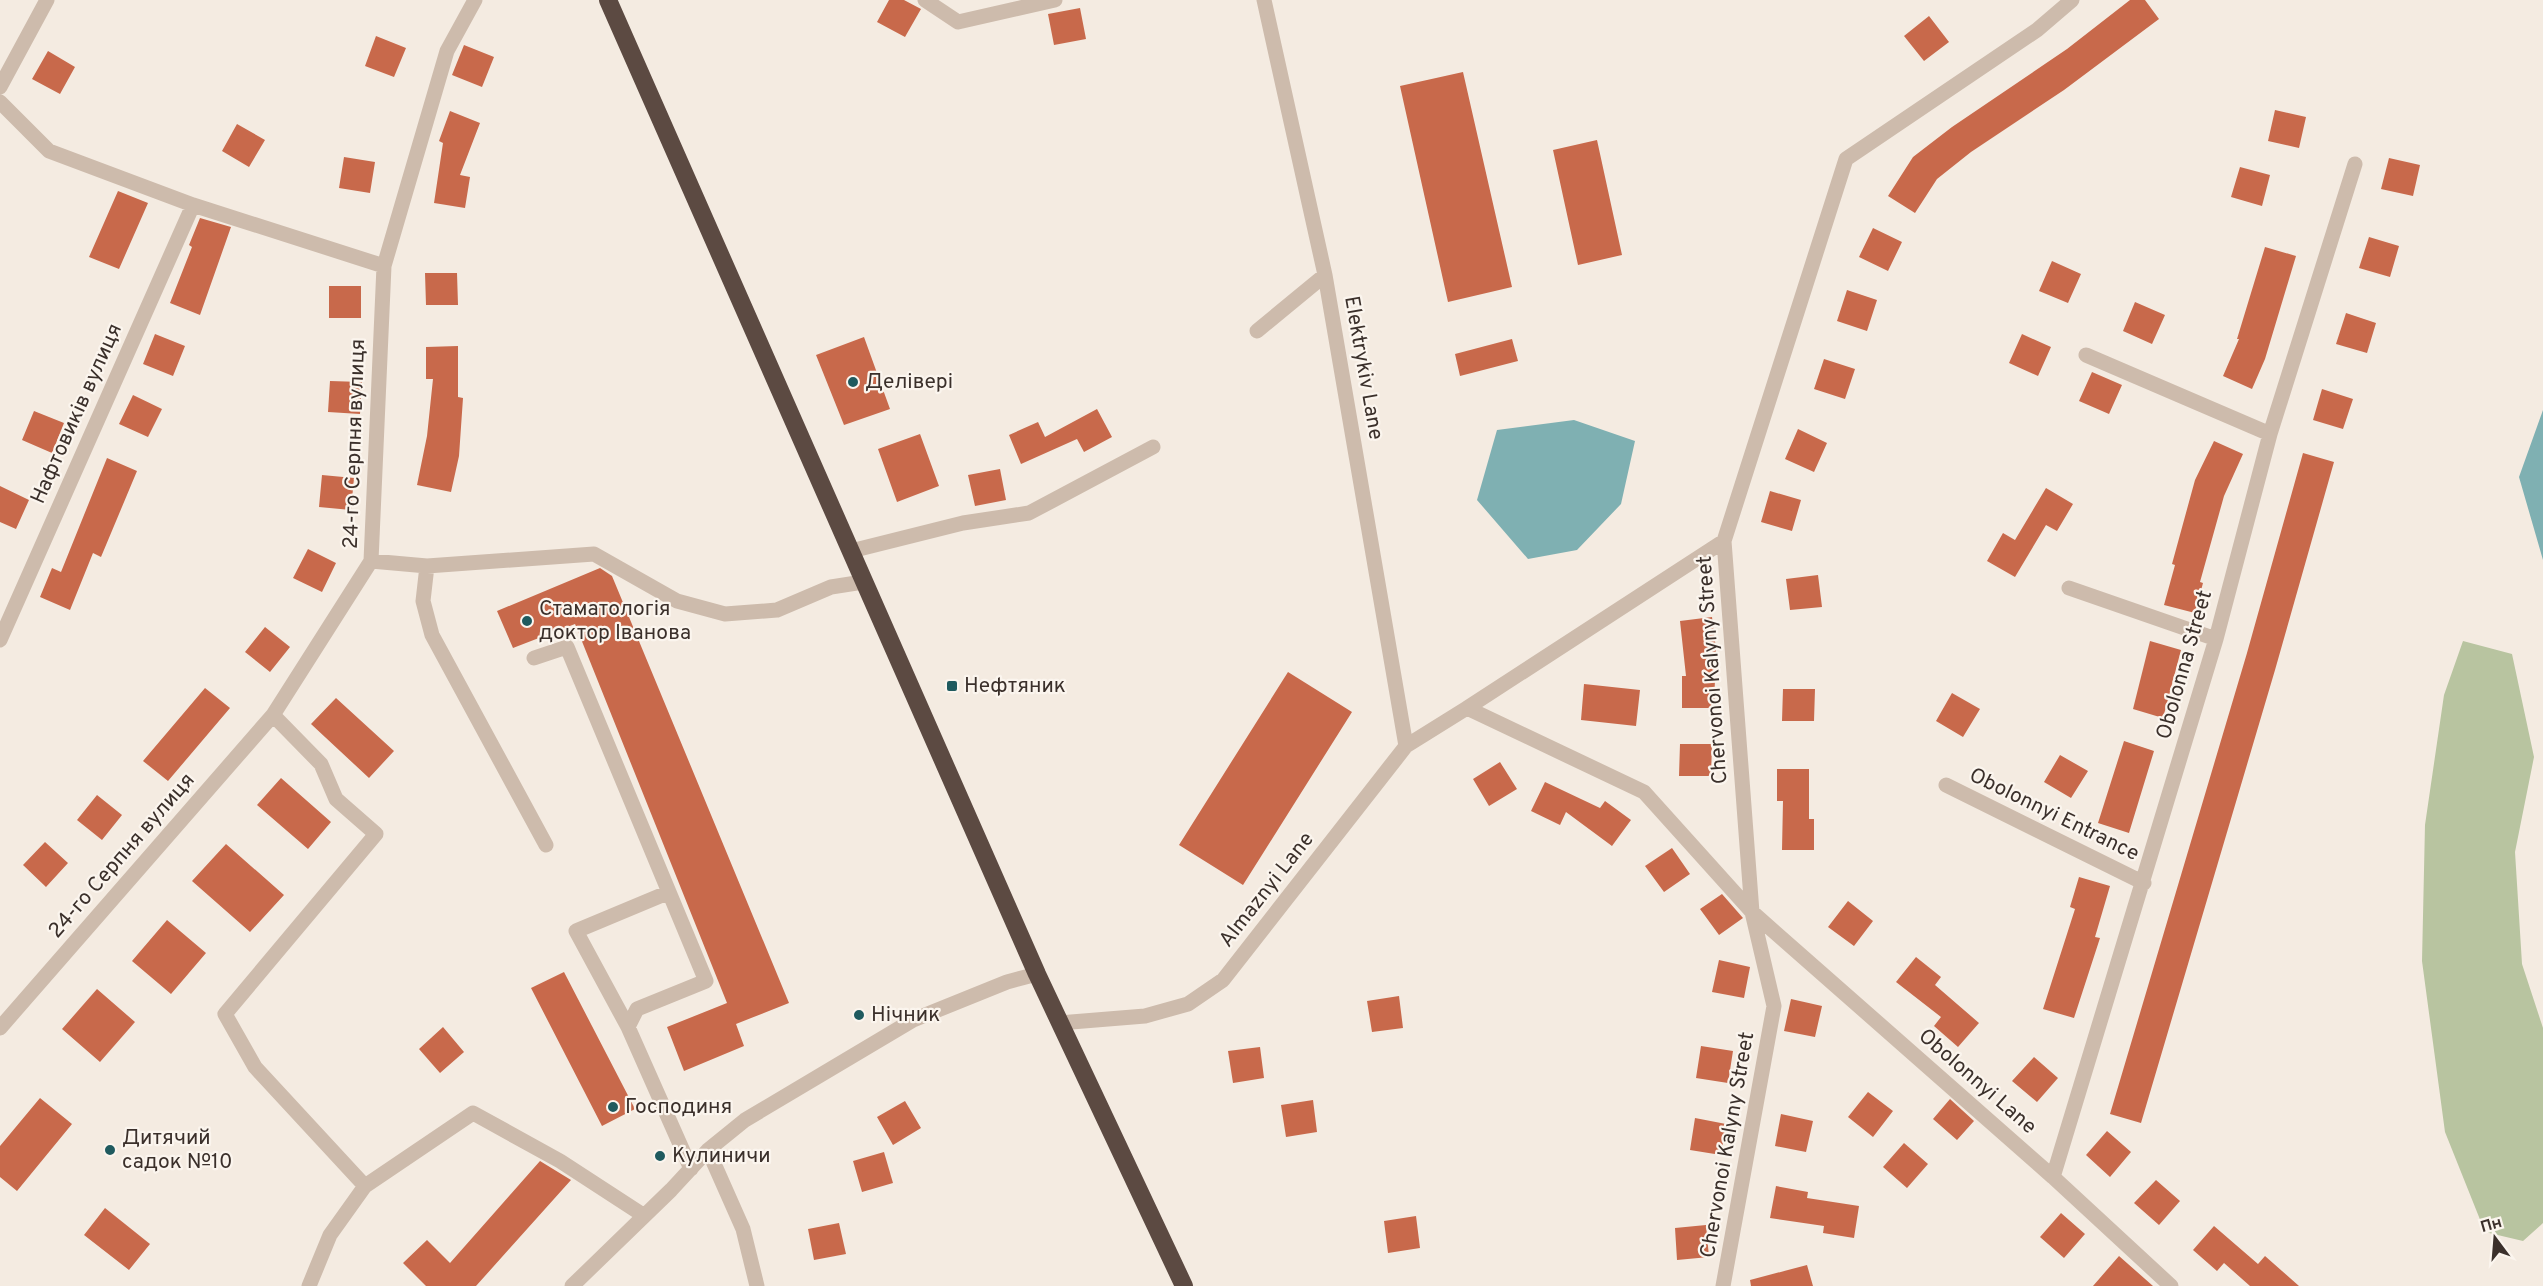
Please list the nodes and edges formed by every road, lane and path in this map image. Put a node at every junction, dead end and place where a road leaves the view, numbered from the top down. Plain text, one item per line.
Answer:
1 (47, 0) edge
2 (476, 0) edge
3 (608, 0) edge
4 (925, 0) edge
5 (1055, 0) edge
6 (1264, 0) edge
7 (2072, 0) edge
8 (0, 87) edge
9 (0, 102) edge
10 (2355, 164) dead end
11 (193, 206) junction
12 (384, 266) junction
13 (1325, 275) junction
14 (1257, 331) dead end
15 (2086, 355) dead end
16 (2270, 434) junction
17 (1153, 447) dead end
18 (1724, 542) junction
19 (851, 551) junction
20 (371, 561) junction
21 (427, 566) junction
22 (863, 582) junction
23 (2069, 588) dead end
24 (2216, 639) junction
25 (0, 640) edge
26 (534, 658) dead end
27 (1467, 708) junction
28 (273, 715) junction
29 (1406, 746) junction
30 (1946, 785) dead end
31 (546, 845) dead end
32 (2144, 883) junction
33 (668, 893) junction
34 (1752, 912) junction
35 (1037, 974) junction
36 (1059, 1023) junction
37 (628, 1027) junction
38 (0, 1028) edge
39 (708, 1150) junction
40 (691, 1169) junction
41 (2053, 1177) junction
42 (365, 1186) junction
43 (643, 1215) junction
44 (309, 1286) edge
45 (572, 1286) edge
46 (757, 1286) edge
47 (1184, 1286) edge
48 (1723, 1286) edge
49 (2171, 1286) edge

1 - 8 street
2 - 12 street, 24-го Серпня вулиця
3 - 19 highway
4 - 5 street
6 - 13 street, Elektrykiv Lane
7 - 18 street, Chervonoi Kalyny Street
9 - 11 street
10 - 16 street, Obolonna Street
11 - 12 street
11 - 25 street, Нафтовиків вулиця
12 - 20 street, 24-го Серпня вулиця
13 - 14 street
13 - 29 street, Elektrykiv Lane
15 - 16 street
16 - 24 street, Obolonna Street
17 - 19 street
18 - 27 street, Almaznyi Lane
18 - 34 street, Chervonoi Kalyny Street
19 - 22 highway
20 - 21 street
20 - 28 street, 24-го Серпня вулиця
21 - 22 street
21 - 31 street
22 - 35 highway
23 - 24 street
24 - 32 street, Obolonna Street
26 - 33 street
27 - 29 street, Almaznyi Lane
27 - 34 street
28 - 38 street, 24-го Серпня вулиця
28 - 42 street
29 - 36 street, Almaznyi Lane
30 - 32 street, Obolonnyi Entrance
32 - 41 street, Obolonna Street
33 - 37 street
33 - 37 street
34 - 41 street, Obolonnyi Lane
34 - 48 street, Chervonoi Kalyny Street
35 - 36 highway
35 - 39 street
36 - 47 highway
37 - 40 street
39 - 40 street
39 - 46 street
40 - 43 street
41 - 49 street, Obolonnyi Lane
42 - 43 street
42 - 44 street
43 - 45 street

